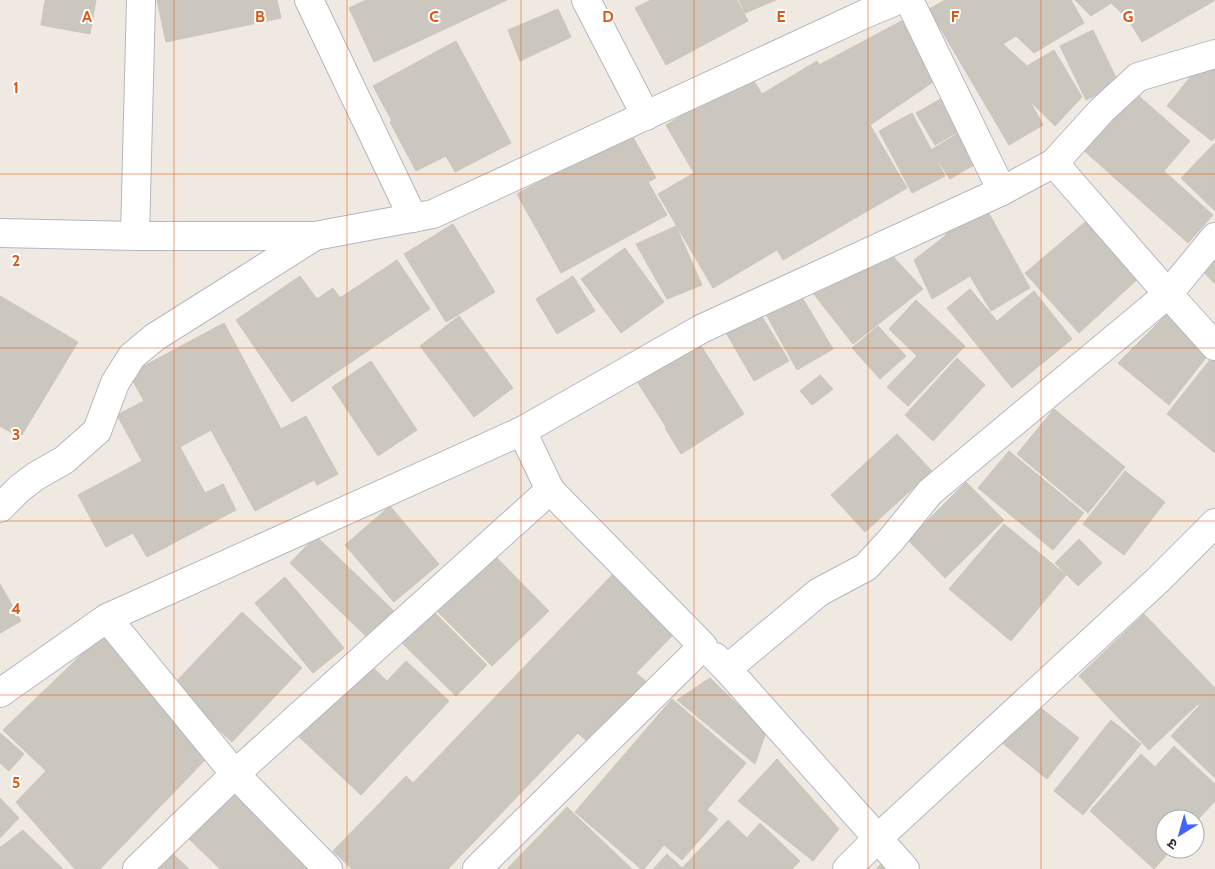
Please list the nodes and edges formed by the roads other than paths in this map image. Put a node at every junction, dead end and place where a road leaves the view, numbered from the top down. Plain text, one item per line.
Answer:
1 (141, 0) edge
2 (309, 0) edge
3 (586, 0) edge
4 (898, 0) edge
5 (910, 0) edge
6 (864, 7) edge
7 (1215, 54) edge
8 (646, 116) junction
9 (1054, 163) junction
10 (1002, 191) junction
11 (413, 218) junction
12 (0, 233) edge
13 (135, 236) junction
14 (315, 236) junction
15 (1215, 237) edge
16 (1168, 294) junction
17 (1215, 346) edge
18 (522, 432) junction
19 (550, 490) junction
20 (0, 508) edge
21 (1215, 524) edge
22 (107, 618) junction
23 (703, 646) junction
24 (727, 668) junction
25 (0, 693) edge
26 (235, 774) junction
27 (878, 838) junction
28 (136, 869) edge
29 (328, 869) edge
30 (477, 869) edge
31 (847, 869) edge
32 (905, 869) edge

1 - 13 street
2 - 11 street
3 - 8 street
4 - 6 street
5 - 10 street
6 - 8 street
7 - 9 street
8 - 11 street
9 - 10 street
9 - 16 street
10 - 18 street
11 - 14 street
12 - 13 street
13 - 14 street
14 - 20 street
15 - 16 street
16 - 17 street
16 - 24 street
18 - 19 street
18 - 22 street
19 - 23 street
19 - 26 street
21 - 27 street
22 - 25 street
22 - 26 street
23 - 24 street
23 - 30 street
24 - 27 street
26 - 28 street
26 - 29 street
27 - 31 street
27 - 32 street

